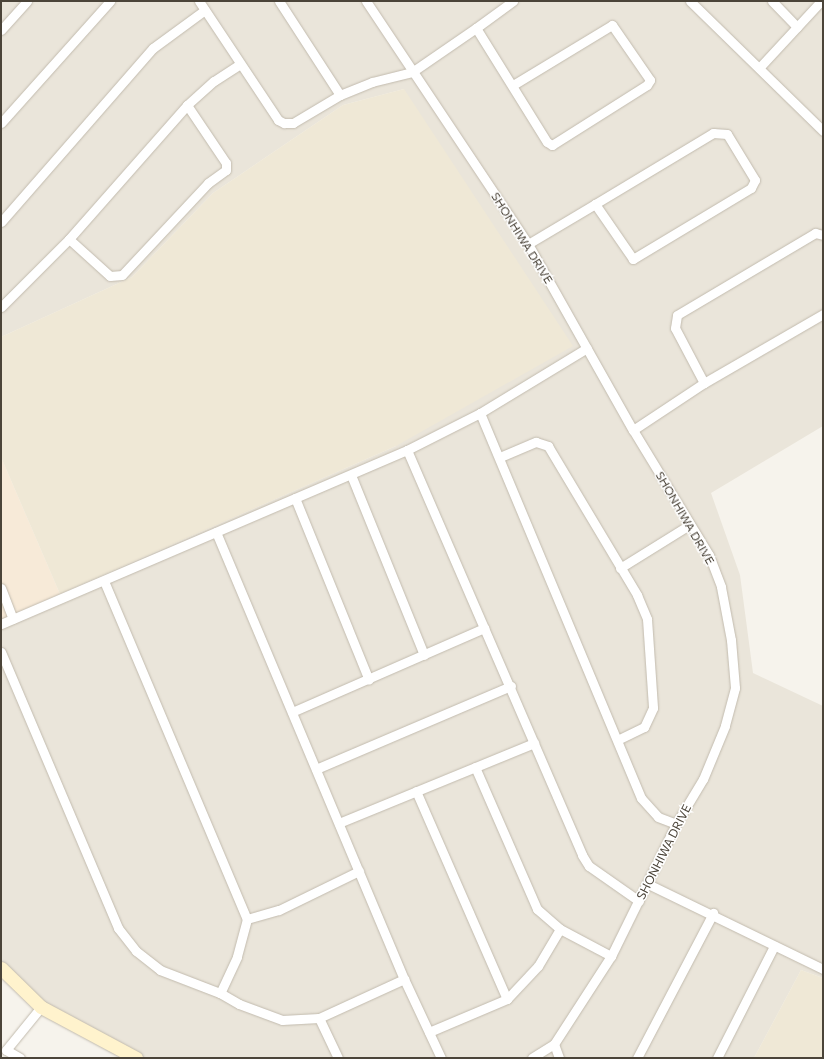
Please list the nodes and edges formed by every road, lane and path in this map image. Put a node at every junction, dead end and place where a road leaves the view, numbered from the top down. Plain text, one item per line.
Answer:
1 (27, 1) edge
2 (110, 1) edge
3 (199, 1) edge
4 (279, 1) edge
5 (366, 1) edge
6 (513, 1) edge
7 (690, 1) edge
8 (772, 1) edge
9 (821, 1) edge
10 (205, 10) junction
11 (797, 27) junction
12 (476, 28) junction
13 (1, 30) edge
14 (240, 64) junction
15 (759, 68) junction
16 (412, 72) junction
17 (513, 85) junction
18 (340, 95) junction
19 (187, 105) junction
20 (1, 123) edge
21 (823, 131) edge
22 (595, 204) junction
23 (1, 222) edge
24 (823, 235) edge
25 (69, 239) junction
26 (528, 244) junction
27 (1, 307) edge
28 (823, 314) edge
29 (587, 348) junction
30 (704, 383) junction
31 (480, 413) junction
32 (633, 430) junction
33 (407, 450) junction
34 (500, 457) junction
35 (351, 475) junction
36 (295, 498) junction
37 (689, 525) junction
38 (216, 532) junction
39 (620, 568) junction
40 (104, 581) junction
41 (1, 588) edge
42 (13, 619) junction
43 (1, 624) edge
44 (484, 628) junction
45 (1, 652) edge
46 (424, 656) junction
47 (369, 680) junction
48 (511, 686) junction
49 (292, 712) junction
50 (619, 739) junction
51 (534, 743) junction
52 (475, 767) junction
53 (316, 769) junction
54 (416, 791) junction
55 (339, 823) junction
56 (676, 824) junction
57 (359, 871) junction
58 (648, 884) junction
59 (638, 901) junction
60 (713, 913) junction
61 (247, 919) junction
62 (560, 929) junction
63 (774, 946) junction
64 (611, 956) junction
65 (1, 968) edge
66 (823, 969) edge
67 (404, 979) junction
68 (220, 994) junction
69 (507, 999) junction
70 (41, 1007) junction
71 (319, 1018) junction
72 (428, 1032) junction
73 (554, 1044) junction
74 (4, 1048) edge
75 (20, 1058) edge
76 (136, 1058) edge
77 (338, 1058) edge
78 (441, 1058) edge
79 (532, 1058) edge
80 (559, 1058) edge
81 (637, 1058) edge
82 (717, 1058) edge

1 - 13 street
2 - 20 street
3 - 10 street
4 - 18 street
5 - 16 street, SHONHIWA DRIVE
6 - 12 street
7 - 15 street
8 - 11 street
9 - 11 street
10 - 14 street
10 - 23 street
11 - 15 street
12 - 16 street
12 - 17 street
14 - 18 street
14 - 19 street
15 - 21 street
16 - 18 street
16 - 26 street, SHONHIWA DRIVE
17 - 17 street
19 - 25 street
19 - 25 street
22 - 22 street
22 - 26 street
24 - 30 street
25 - 27 street
26 - 29 street, SHONHIWA DRIVE
28 - 30 street
29 - 31 street
29 - 32 street, SHONHIWA DRIVE
30 - 32 street
31 - 33 street
31 - 34 street
32 - 37 street, SHONHIWA DRIVE
33 - 35 street
33 - 44 street
34 - 39 street
34 - 50 street
35 - 36 street
35 - 46 street
36 - 38 street
36 - 47 street
37 - 39 street
37 - 56 street, SHONHIWA DRIVE
38 - 40 street
38 - 49 street
39 - 50 street
40 - 42 street
40 - 61 street
41 - 42 street
42 - 43 street
44 - 46 street
44 - 48 street
45 - 68 street
46 - 47 street
47 - 49 street
48 - 51 street
48 - 53 street
49 - 53 street
50 - 56 street
51 - 52 street
51 - 59 street
52 - 54 street
52 - 62 street
53 - 55 street
54 - 55 street
54 - 69 street
55 - 57 street
56 - 58 street, SHONHIWA DRIVE
57 - 61 street
57 - 67 street
58 - 59 street, SHONHIWA DRIVE
58 - 60 street
59 - 64 street, SHONHIWA DRIVE
60 - 63 street
60 - 81 street
61 - 68 street
62 - 64 street
62 - 69 street
63 - 66 street
63 - 82 street
64 - 73 street, SHONHIWA DRIVE
65 - 70 street
67 - 71 street
67 - 72 street
68 - 71 street
69 - 72 street
70 - 74 street
70 - 76 street
71 - 77 street
72 - 78 street
73 - 79 street, SHONHIWA DRIVE
73 - 80 street
74 - 75 street

